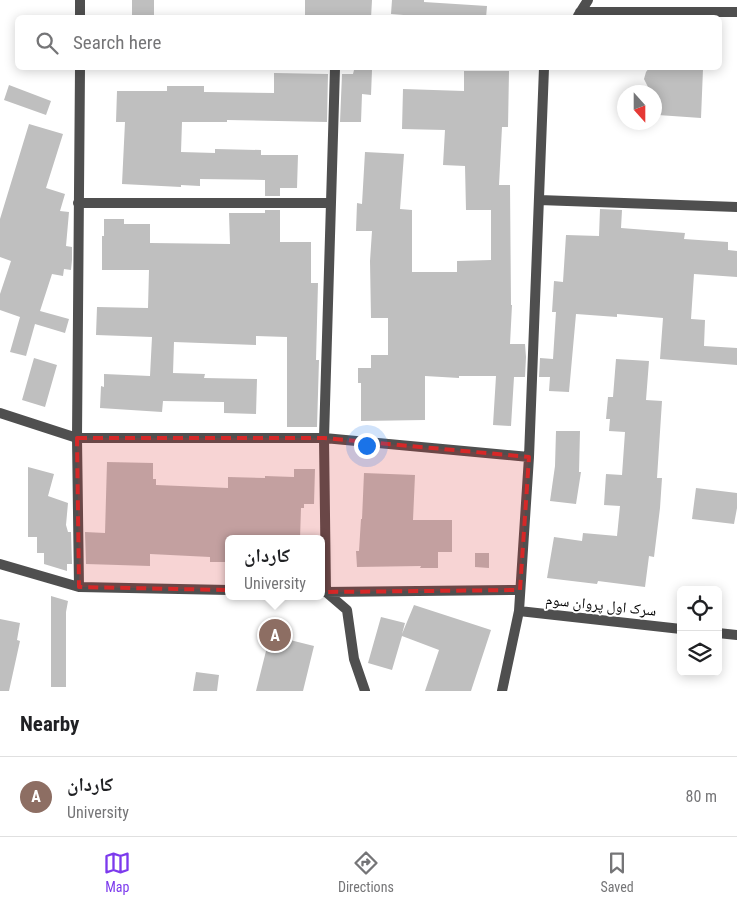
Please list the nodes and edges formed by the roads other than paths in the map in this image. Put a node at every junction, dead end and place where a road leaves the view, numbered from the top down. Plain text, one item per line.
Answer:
1 (80, 0) edge
2 (588, 0) edge
3 (737, 12) edge
4 (80, 15) edge
5 (579, 15) edge
6 (80, 70) edge
7 (334, 70) edge
8 (544, 70) edge
9 (539, 200) junction
10 (78, 202) junction
11 (331, 204) junction
12 (737, 207) edge
13 (0, 413) edge
14 (77, 438) junction
15 (324, 438) junction
16 (529, 457) junction
17 (324, 535) edge
18 (0, 564) edge
19 (79, 587) junction
20 (225, 590) edge
21 (520, 590) junction
22 (325, 592) edge
23 (325, 593) edge
24 (519, 611) junction
25 (677, 629) edge
26 (722, 633) edge
27 (737, 635) edge
28 (365, 691) edge
29 (502, 691) edge

1 - 4 street
2 - 5 street
3 - 5 street
6 - 10 street
7 - 11 street
8 - 9 street
9 - 12 street
9 - 16 street
10 - 11 street
10 - 14 street
11 - 15 street
13 - 14 street
14 - 15 street
14 - 19 street
15 - 16 street
15 - 17 street
16 - 21 street
18 - 19 street
19 - 20 street
21 - 22 street
21 - 24 street
23 - 28 street
24 - 25 street, سرک اول پروان سوم
24 - 29 street
26 - 27 street

